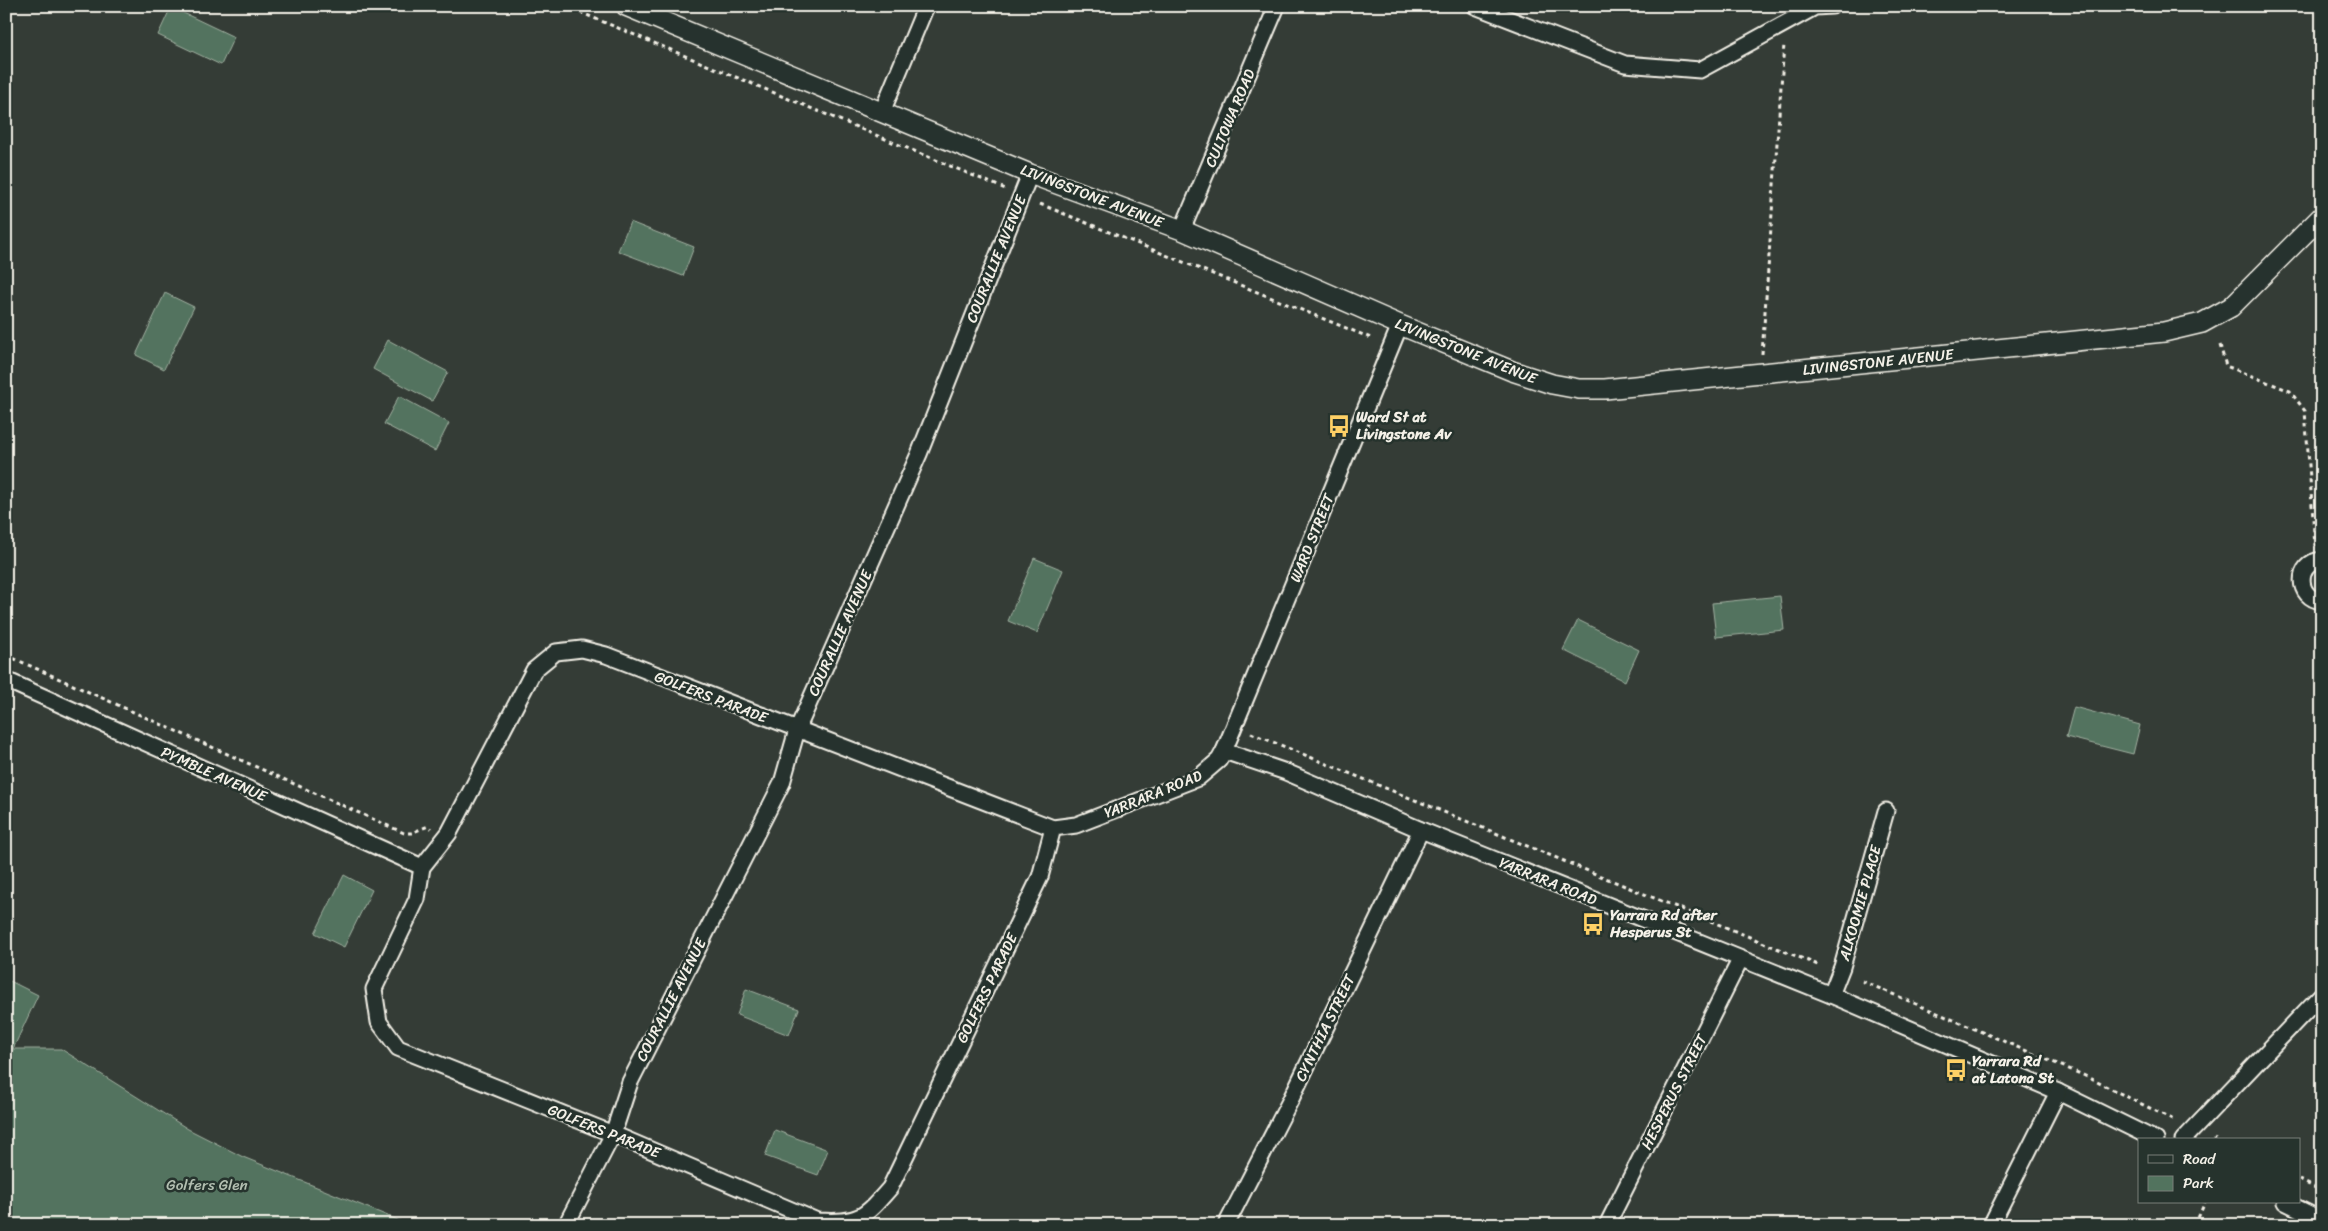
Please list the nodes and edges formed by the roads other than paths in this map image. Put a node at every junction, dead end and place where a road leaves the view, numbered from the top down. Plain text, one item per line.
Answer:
1 (626, 6) edge
2 (926, 6) edge
3 (1277, 6) edge
4 (1475, 6) edge
5 (1832, 6) edge
6 (882, 112) junction
7 (1030, 174) junction
8 (2322, 216) edge
9 (1182, 230) junction
10 (1400, 325) junction
11 (2319, 561) edge
12 (2322, 602) edge
13 (6, 680) edge
14 (797, 730) junction
15 (1224, 751) junction
16 (1886, 811) dead end
17 (1053, 828) junction
18 (1421, 830) junction
19 (422, 867) junction
20 (1740, 960) junction
21 (2322, 994) edge
22 (1831, 995) junction
23 (2058, 1092) junction
24 (613, 1134) junction
25 (2152, 1138) edge
26 (2184, 1138) edge
27 (2289, 1204) edge
28 (2322, 1220) edge
29 (566, 1225) edge
30 (1226, 1225) edge
31 (1607, 1225) edge
32 (1991, 1225) edge

1 - 6 street, LIVINGSTONE AVENUE
2 - 6 street
3 - 9 street, CULTOWA ROAD
4 - 5 street
6 - 7 street, LIVINGSTONE AVENUE
7 - 9 street, LIVINGSTONE AVENUE
7 - 14 street, COURALLIE AVENUE
8 - 10 street, LIVINGSTONE AVENUE
9 - 10 street, LIVINGSTONE AVENUE
10 - 15 street, WARD STREET
11 - 12 street
13 - 19 street, PYMBLE AVENUE
14 - 17 street, GOLFERS PARADE
14 - 19 street, GOLFERS PARADE
14 - 24 street, COURALLIE AVENUE
15 - 17 street, YARRARA ROAD
15 - 18 street, YARRARA ROAD
16 - 22 street, ALKOOMIE PLACE
17 - 24 street, GOLFERS PARADE
18 - 20 street, YARRARA ROAD
18 - 30 street, CYNTHIA STREET
19 - 24 street, GOLFERS PARADE
20 - 22 street, YARRARA ROAD
20 - 31 street, HESPERUS STREET
21 - 26 street
22 - 23 street, YARRARA ROAD
23 - 25 street, YARRARA ROAD
23 - 32 street
24 - 29 street, COURALLIE AVENUE
27 - 28 street

